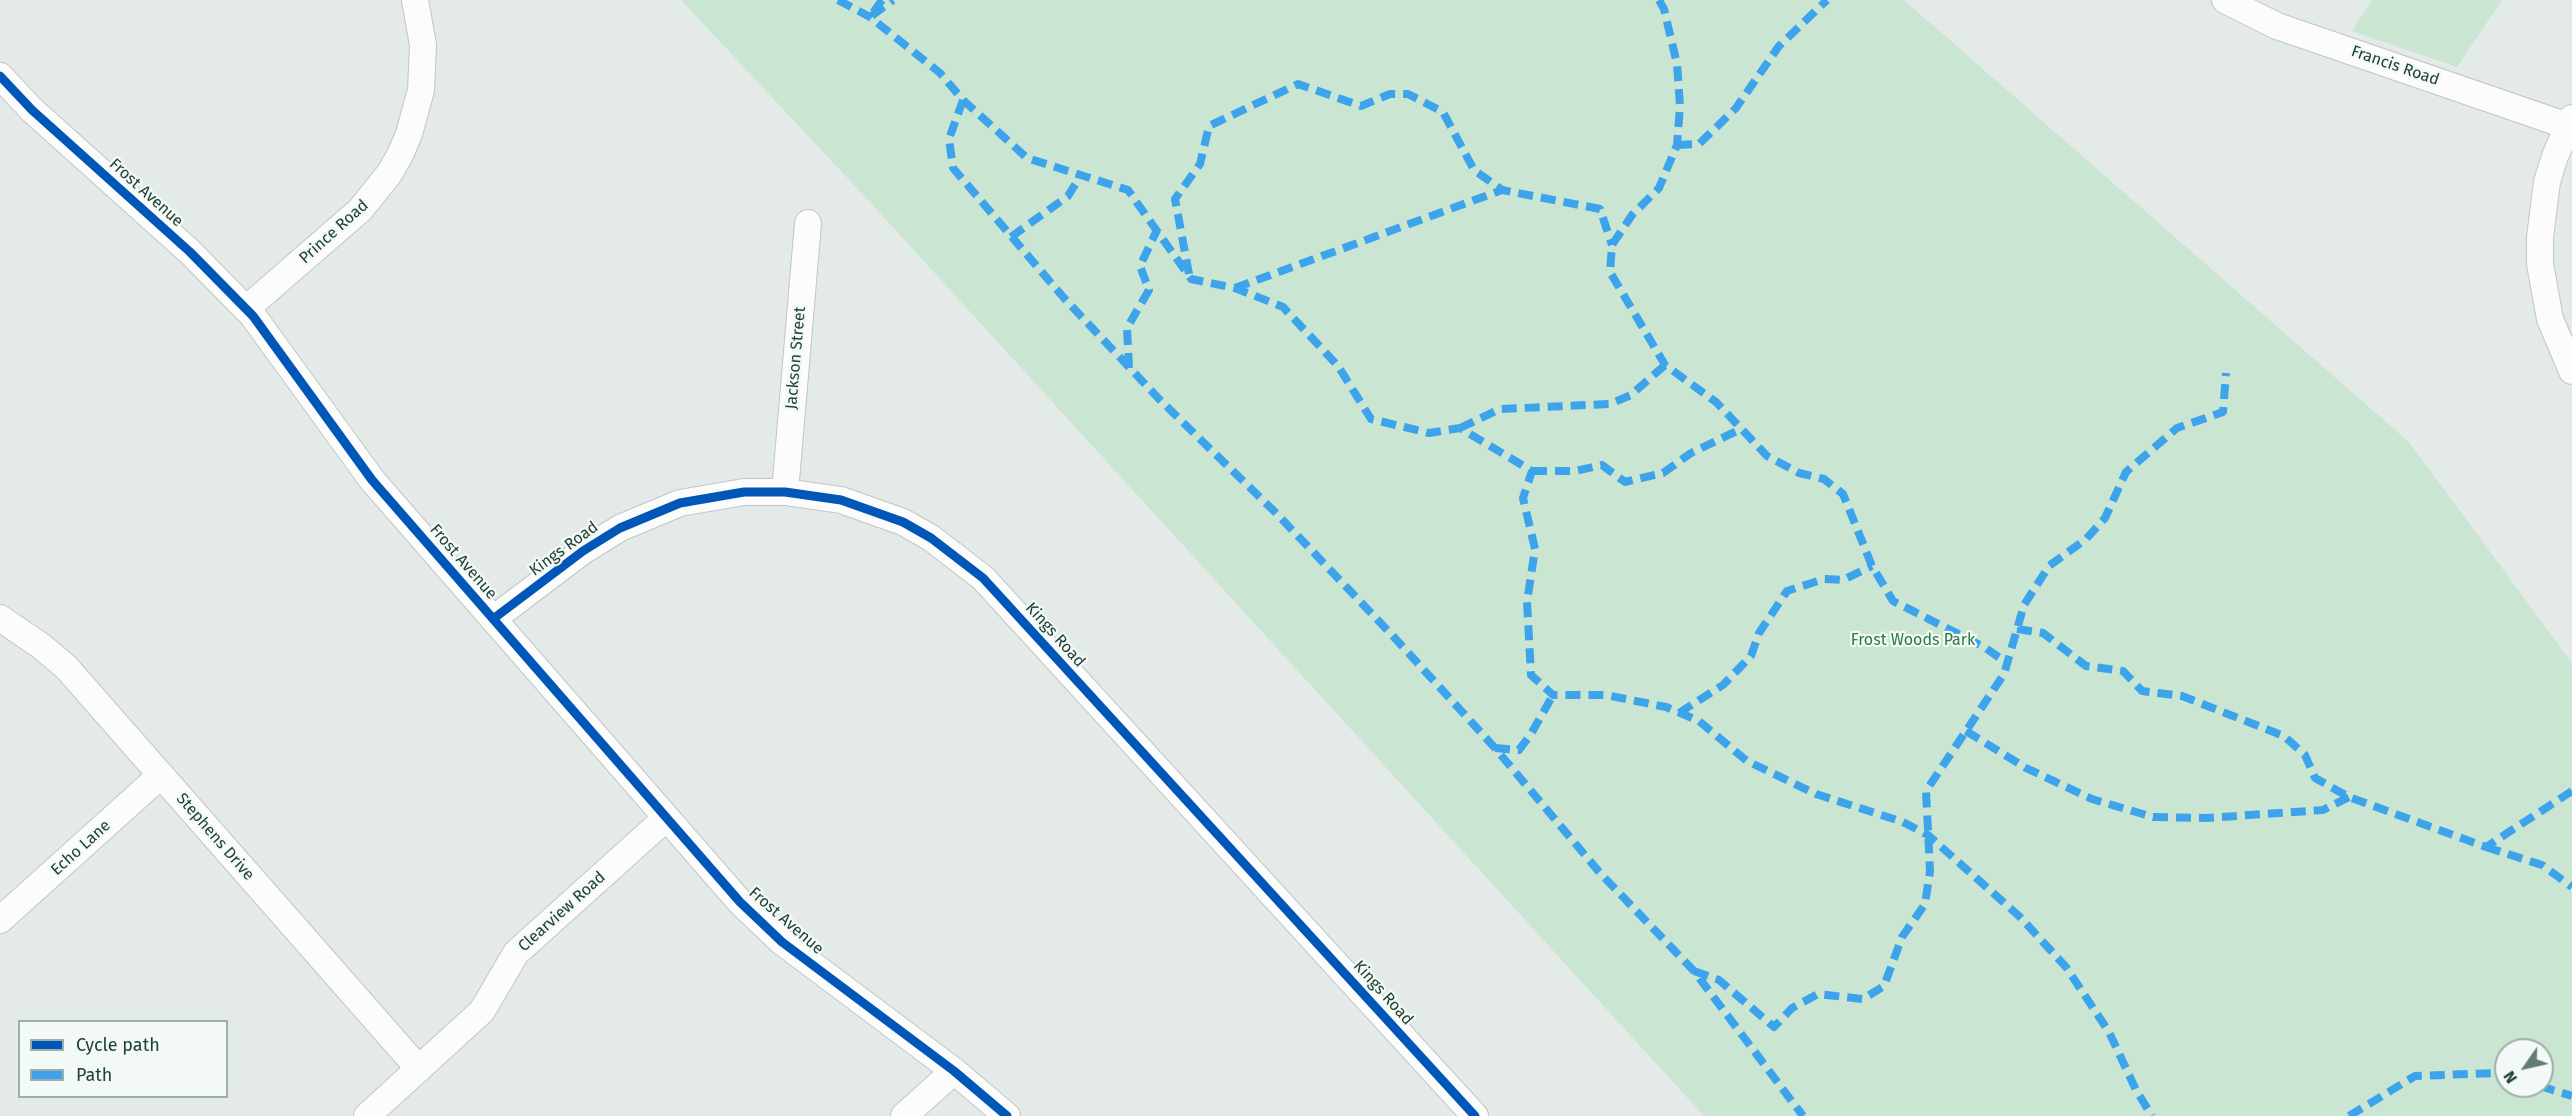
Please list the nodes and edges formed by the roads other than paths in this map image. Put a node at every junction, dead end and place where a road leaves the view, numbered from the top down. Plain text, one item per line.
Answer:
1 (415, 0) edge
2 (2228, 1) edge
3 (0, 76) edge
4 (2570, 122) edge
5 (808, 223) dead end
6 (246, 309) junction
7 (2572, 371) edge
8 (784, 492) junction
9 (0, 618) edge
10 (494, 619) junction
11 (161, 775) junction
12 (666, 818) junction
13 (0, 920) edge
14 (419, 1069) junction
15 (954, 1071) junction
16 (367, 1116) edge
17 (904, 1116) edge
18 (1007, 1116) edge
19 (1475, 1116) edge

1 - 6 street, Prince Road
2 - 4 street, Francis Road
3 - 6 street, Frost Avenue
4 - 7 street
5 - 8 street, Jackson Street
6 - 10 street, Frost Avenue
8 - 10 street, Kings Road
8 - 19 street, Kings Road
9 - 11 street, Stephens Drive
10 - 12 street, Frost Avenue
11 - 13 street, Echo Lane
11 - 14 street, Stephens Drive
12 - 14 street, Clearview Road
12 - 15 street, Frost Avenue
14 - 16 street, Clearview Road
15 - 17 street
15 - 18 street, Frost Avenue

